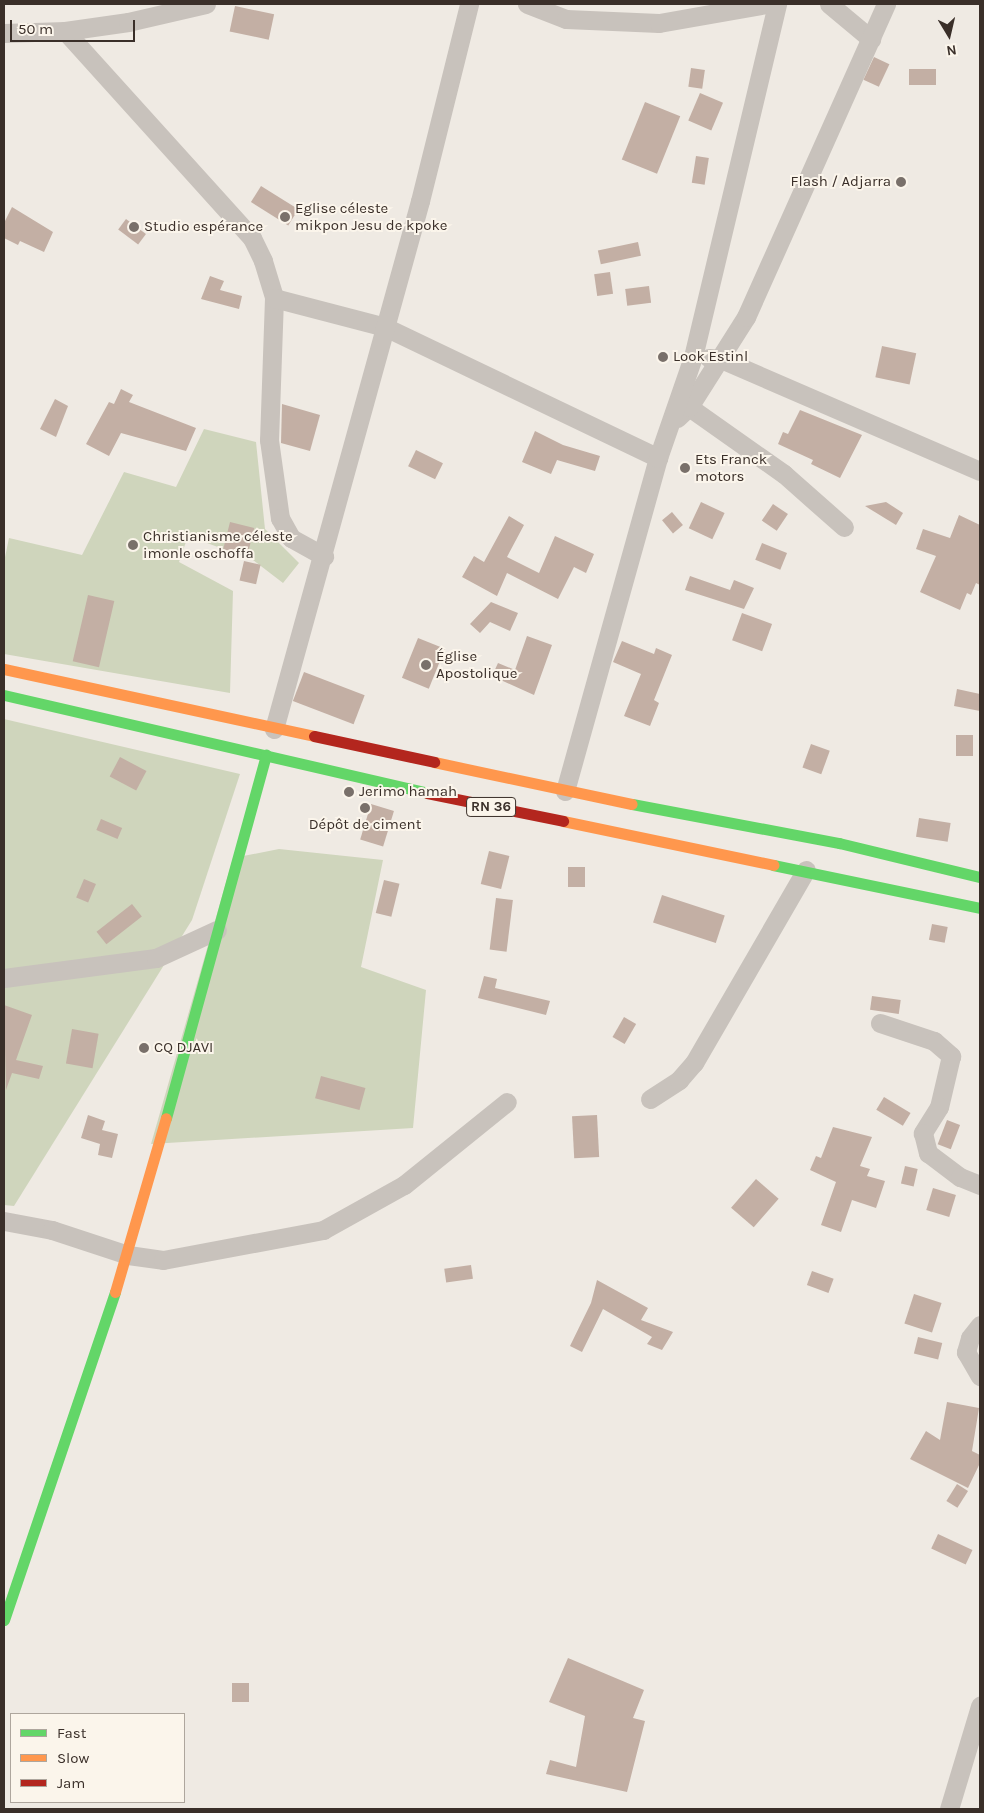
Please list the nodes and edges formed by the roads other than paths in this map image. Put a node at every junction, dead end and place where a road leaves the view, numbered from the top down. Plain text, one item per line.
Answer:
1 (206, 4) edge
2 (527, 4) edge
3 (766, 4) edge
4 (777, 4) edge
5 (829, 4) edge
6 (886, 4) edge
7 (464, 7) edge
8 (65, 32) junction
9 (4, 33) edge
10 (870, 39) junction
11 (274, 298) junction
12 (385, 327) junction
13 (693, 357) junction
14 (721, 359) junction
15 (689, 407) junction
16 (672, 423) junction
17 (658, 458) junction
18 (980, 471) edge
19 (844, 527) dead end
20 (324, 556) junction
21 (4, 669) edge
22 (4, 695) edge
23 (274, 729) junction
24 (266, 754) junction
25 (564, 791) junction
26 (806, 870) junction
27 (980, 877) edge
28 (980, 908) edge
29 (217, 930) junction
30 (4, 978) edge
31 (880, 1023) dead end
32 (650, 1099) dead end
33 (507, 1102) dead end
34 (980, 1185) edge
35 (4, 1221) edge
36 (128, 1255) junction
37 (980, 1325) edge
38 (980, 1376) edge
39 (4, 1620) edge
40 (980, 1706) edge
41 (949, 1809) edge

1 - 8 street
2 - 3 street
4 - 13 street
5 - 10 street
6 - 10 street
7 - 12 street
8 - 9 street
8 - 11 street
10 - 14 street
11 - 12 street
11 - 20 street
12 - 17 street
12 - 20 street
13 - 14 street
13 - 16 street
14 - 15 street
14 - 18 street
15 - 16 street
15 - 19 street
16 - 17 street
17 - 25 street
20 - 23 street
21 - 23 main road, RN 36
22 - 24 main road, RN 36
23 - 25 main road, RN 36
24 - 26 main road, RN 36
24 - 29 main road
25 - 27 main road, RN 36
26 - 28 main road, RN 36
26 - 32 street
29 - 30 street
29 - 36 main road
31 - 34 street
33 - 36 street
35 - 36 street
36 - 39 main road
37 - 38 street
40 - 41 street

